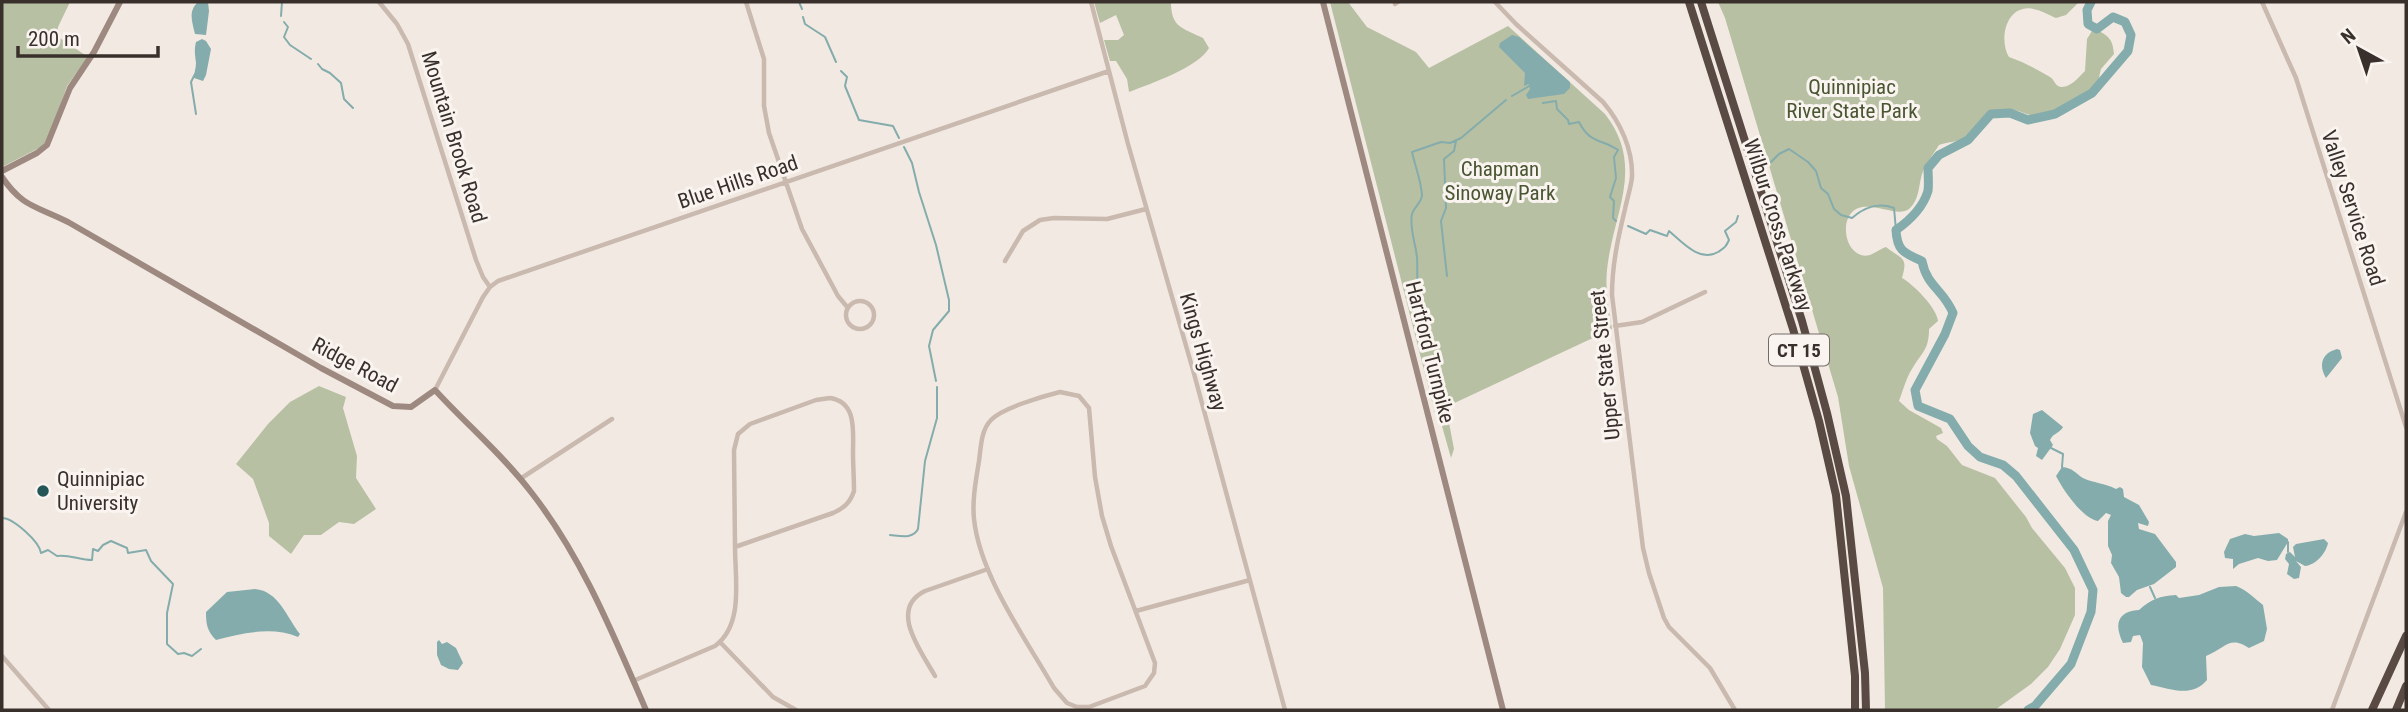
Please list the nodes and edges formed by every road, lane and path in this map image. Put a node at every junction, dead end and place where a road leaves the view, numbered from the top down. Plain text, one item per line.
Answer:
1 (120, 2) edge
2 (379, 2) edge
3 (746, 2) edge
4 (1091, 2) edge
5 (1323, 2) edge
6 (1495, 2) edge
7 (1689, 2) edge
8 (1702, 2) edge
9 (2262, 2) edge
10 (1109, 71) junction
11 (2, 171) edge
12 (2, 177) edge
13 (787, 182) junction
14 (1146, 209) junction
15 (1005, 261) dead end
16 (490, 287) junction
17 (1704, 292) dead end
18 (848, 308) junction
19 (1615, 326) junction
20 (435, 390) junction
21 (612, 419) dead end
22 (2406, 427) edge
23 (520, 479) junction
24 (2406, 512) edge
25 (736, 547) junction
26 (988, 569) junction
27 (1251, 580) junction
28 (1136, 611) junction
29 (2406, 636) edge
30 (720, 642) junction
31 (2, 656) edge
32 (935, 676) dead end
33 (633, 681) junction
34 (2406, 686) edge
35 (49, 710) edge
36 (646, 710) edge
37 (796, 710) edge
38 (1285, 710) edge
39 (1503, 710) edge
40 (1735, 710) edge
41 (1855, 710) edge
42 (1866, 710) edge
43 (2332, 710) edge
44 (2372, 710) edge
45 (2396, 710) edge

1 - 11 main road
2 - 16 street, Mountain Brook Road
3 - 13 street
4 - 10 street, Kings Highway
5 - 39 main road, Hartford Turnpike
6 - 19 street, Upper State Street
7 - 41 highway, Wilbur Cross Parkway / CT 15
8 - 42 highway, Wilbur Cross Parkway / CT 15
9 - 22 street, Valley Service Road
10 - 13 street, Blue Hills Road
10 - 14 street, Kings Highway
12 - 20 main road, Ridge Road
13 - 16 street, Blue Hills Road
13 - 18 street
14 - 15 street
14 - 27 street, Kings Highway
16 - 20 street
17 - 19 street
18 - 18 street
19 - 40 street, Upper State Street
20 - 23 main road
21 - 23 street
23 - 33 main road
24 - 43 street
25 - 25 street
25 - 30 street
26 - 28 street
26 - 28 street
26 - 32 street
27 - 28 street
27 - 38 street, Kings Highway
29 - 44 highway
30 - 33 street
30 - 37 street
31 - 35 street
33 - 36 main road
34 - 45 highway

